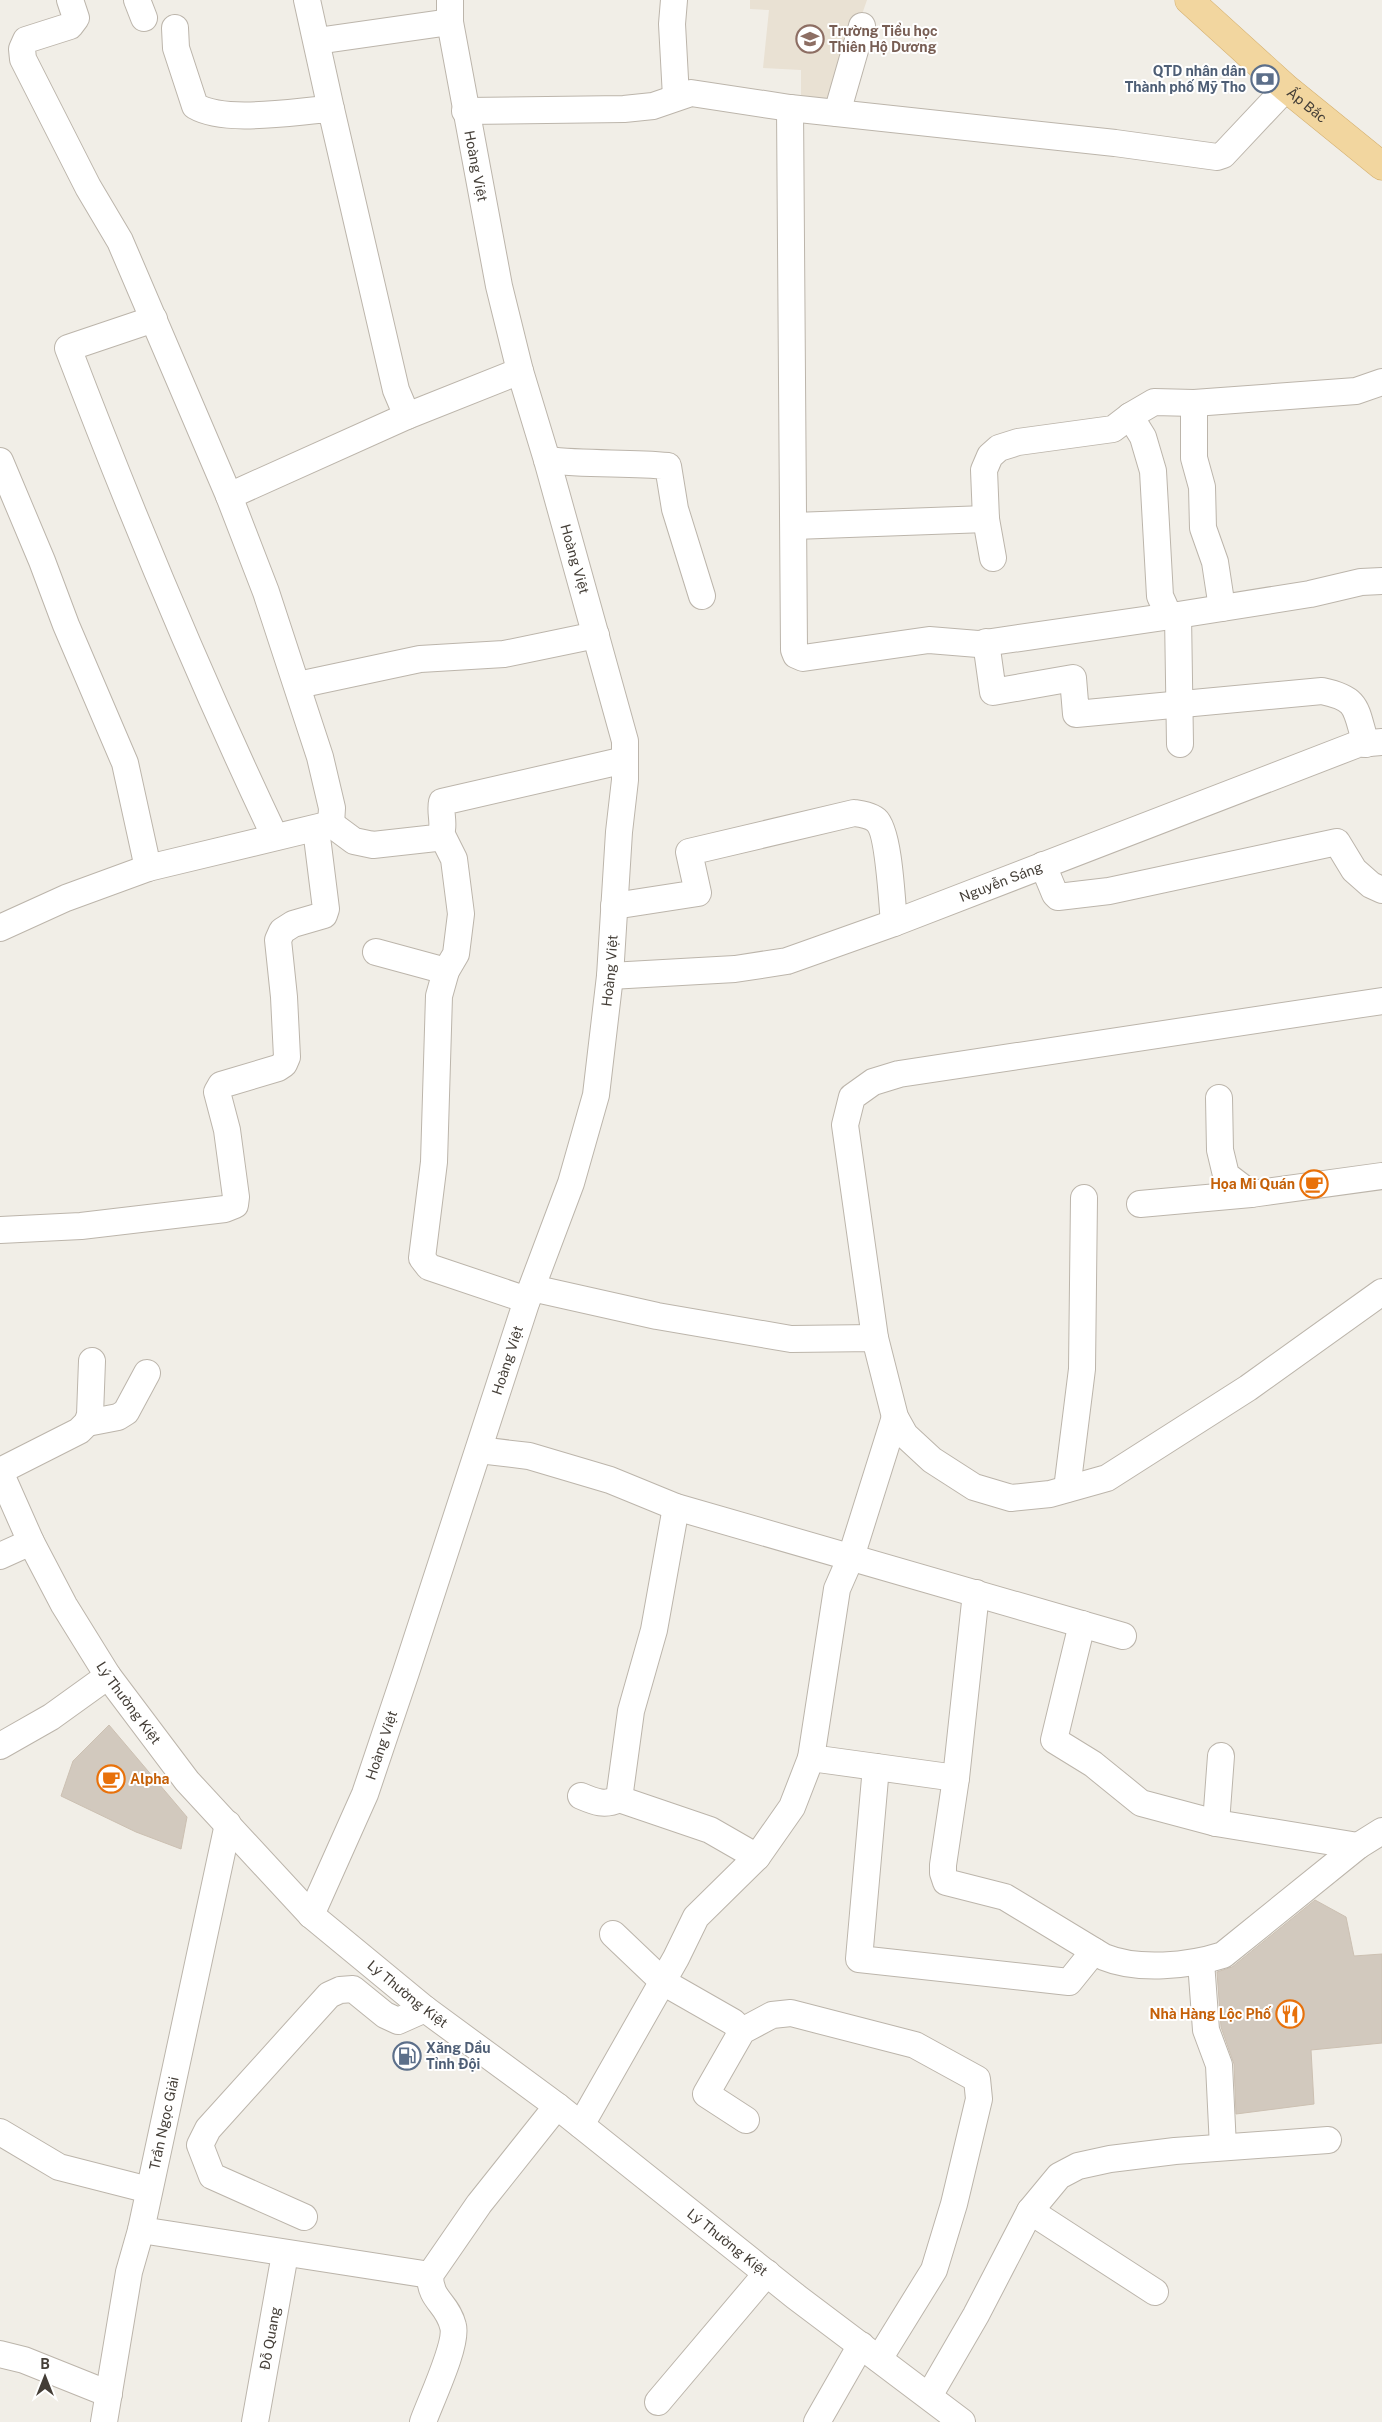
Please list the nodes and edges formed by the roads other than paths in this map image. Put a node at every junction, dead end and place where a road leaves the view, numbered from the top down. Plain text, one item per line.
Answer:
1 (70, 0) edge
2 (307, 0) edge
3 (674, 0) edge
4 (1189, 0) edge
5 (450, 11) edge
6 (862, 26) dead end
7 (174, 28) dead end
8 (317, 41) junction
9 (1286, 88) junction
10 (676, 97) junction
11 (790, 108) junction
12 (331, 109) junction
13 (465, 110) junction
14 (837, 113) junction
15 (1382, 166) edge
16 (154, 319) junction
17 (520, 371) junction
18 (1382, 382) edge
19 (1194, 403) junction
20 (407, 416) junction
21 (1130, 416) junction
22 (547, 460) junction
23 (0, 461) edge
24 (229, 496) junction
25 (986, 519) junction
26 (794, 526) junction
27 (993, 558) dead end
28 (1382, 580) edge
29 (702, 596) dead end
30 (1222, 608) junction
31 (1173, 616) junction
32 (596, 635) junction
33 (986, 642) junction
34 (298, 686) junction
35 (1179, 704) junction
36 (1374, 743) edge
37 (1180, 744) dead end
38 (625, 760) junction
39 (323, 827) junction
40 (442, 835) junction
41 (275, 837) junction
42 (1043, 865) junction
43 (148, 868) junction
44 (1382, 890) edge
45 (614, 906) junction
46 (894, 922) junction
47 (0, 928) edge
48 (376, 952) dead end
49 (446, 971) junction
50 (610, 976) junction
51 (1382, 1001) edge
52 (1219, 1098) dead end
53 (1382, 1176) edge
54 (1251, 1194) junction
55 (1084, 1198) dead end
56 (1140, 1204) dead end
57 (0, 1230) edge
58 (1382, 1292) edge
59 (529, 1294) junction
60 (875, 1338) junction
61 (92, 1361) dead end
62 (147, 1373) dead end
63 (895, 1417) junction
64 (87, 1423) junction
65 (479, 1450) junction
66 (0, 1471) edge
67 (1067, 1489) junction
68 (676, 1507) junction
69 (31, 1542) junction
70 (0, 1556) edge
71 (851, 1557) junction
72 (976, 1593) junction
73 (1082, 1624) junction
74 (1123, 1636) dead end
75 (108, 1676) junction
76 (0, 1746) edge
77 (1220, 1756) dead end
78 (811, 1758) junction
79 (876, 1767) junction
80 (956, 1778) junction
81 (582, 1796) dead end
82 (619, 1799) junction
83 (1216, 1823) junction
84 (228, 1824) junction
85 (1382, 1831) edge
86 (1358, 1846) junction
87 (757, 1857) junction
88 (310, 1915) junction
89 (613, 1934) dead end
90 (1094, 1951) junction
91 (1201, 1962) junction
92 (665, 1979) junction
93 (425, 2009) junction
94 (742, 2031) junction
95 (557, 2106) junction
96 (746, 2120) dead end
97 (581, 2125) junction
98 (0, 2132) edge
99 (1328, 2140) dead end
100 (1223, 2147) junction
101 (149, 2190) junction
102 (1030, 2211) junction
103 (304, 2217) dead end
104 (141, 2230) junction
105 (285, 2254) junction
106 (767, 2273) junction
107 (430, 2275) junction
108 (1155, 2292) dead end
109 (870, 2352) junction
110 (0, 2354) edge
111 (109, 2394) junction
112 (929, 2396) junction
113 (658, 2402) dead end
114 (104, 2422) edge
115 (255, 2422) edge
116 (423, 2422) edge
117 (817, 2422) edge
118 (962, 2422) edge

1 - 16 street
2 - 8 street
3 - 10 street
4 - 9 main road, Ấp Bắc
5 - 8 street
5 - 13 street, Hoàng Việt
6 - 14 street
7 - 12 street
8 - 12 street
9 - 14 street
9 - 15 main road, Ấp Bắc
10 - 11 street
10 - 13 street
11 - 14 street
11 - 26 street
12 - 20 street
13 - 17 street, Hoàng Việt
16 - 24 street
16 - 41 street
17 - 20 street
17 - 22 street, Hoàng Việt
18 - 19 street
19 - 21 street
19 - 30 street
20 - 24 street
21 - 25 street
21 - 31 street
22 - 29 street
22 - 32 street, Hoàng Việt
23 - 43 street
24 - 34 street
25 - 26 street
25 - 27 street
26 - 33 street
28 - 30 street
30 - 31 street
31 - 33 street
31 - 35 street
32 - 34 street
32 - 38 street, Hoàng Việt
33 - 35 street
34 - 39 street
35 - 36 street
35 - 37 street
36 - 42 street, Nguyễn Sáng
38 - 40 street
38 - 45 street, Hoàng Việt
39 - 40 street
39 - 41 street
39 - 57 street
40 - 49 street
41 - 43 street
42 - 44 street
42 - 46 street, Nguyễn Sáng
43 - 47 street
45 - 46 street
45 - 50 street, Hoàng Việt
46 - 50 street, Nguyễn Sáng
48 - 49 street
49 - 59 street
50 - 59 street, Hoàng Việt
51 - 60 street
52 - 54 street
53 - 54 street
54 - 56 street
55 - 67 street
58 - 67 street
59 - 60 street
59 - 65 street, Hoàng Việt
60 - 63 street
61 - 64 street
62 - 64 street
63 - 67 street
63 - 71 street
64 - 66 street
65 - 68 street
65 - 88 street, Hoàng Việt
66 - 69 street, Lý Thường Kiệt
68 - 71 street
68 - 82 street
69 - 70 street
69 - 75 street, Lý Thường Kiệt
71 - 72 street
71 - 78 street
72 - 73 street
72 - 80 street
73 - 74 street
73 - 83 street
75 - 76 street
75 - 84 street, Lý Thường Kiệt
77 - 83 street
78 - 79 street
78 - 87 street
79 - 80 street
79 - 90 street
80 - 90 street
81 - 82 street
82 - 87 street
83 - 86 street
84 - 88 street, Lý Thường Kiệt
84 - 101 street, Trần Ngọc Giải
85 - 86 street
86 - 91 street
87 - 92 street
88 - 93 street, Lý Thường Kiệt
89 - 92 street
90 - 91 street
91 - 100 street
92 - 94 street
92 - 97 street
93 - 95 street, Lý Thường Kiệt
93 - 103 street
94 - 96 street
94 - 109 street
95 - 97 street, Lý Thường Kiệt
95 - 107 street
97 - 106 street, Lý Thường Kiệt
98 - 101 street
99 - 100 street
100 - 102 street
101 - 104 street, Trần Ngọc Giải
102 - 108 street
102 - 112 street
104 - 105 street
104 - 111 street, Trần Ngọc Giải
105 - 107 street
105 - 115 street, Đỗ Quang
106 - 109 street, Lý Thường Kiệt
106 - 113 street
107 - 116 street
109 - 112 street, Lý Thường Kiệt
109 - 117 street
110 - 111 street
111 - 114 street, Trần Ngọc Giải
112 - 118 street, Lý Thường Kiệt

